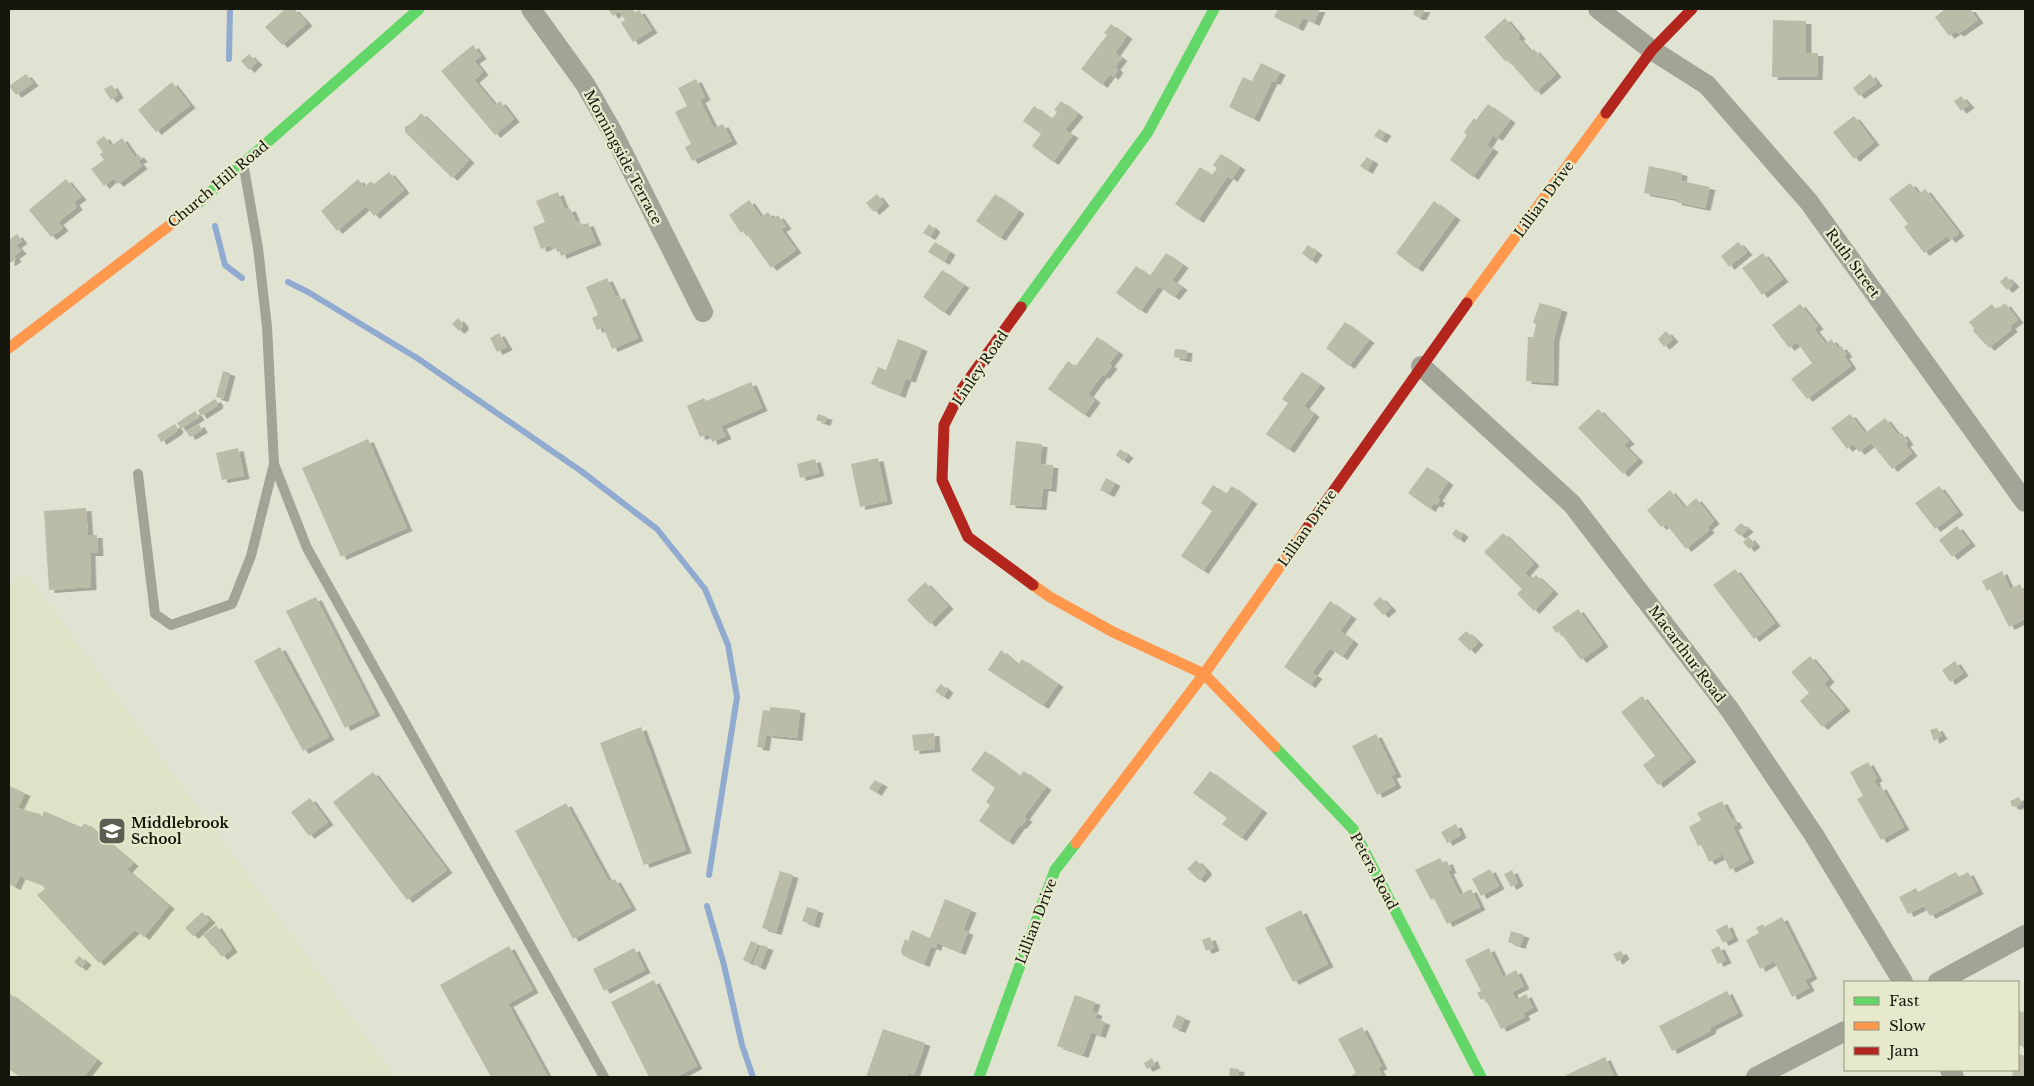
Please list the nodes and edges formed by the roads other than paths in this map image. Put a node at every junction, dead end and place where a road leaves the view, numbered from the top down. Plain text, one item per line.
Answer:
1 (419, 9) edge
2 (531, 9) edge
3 (1214, 9) edge
4 (1598, 9) edge
5 (1692, 9) edge
6 (1652, 50) junction
7 (243, 164) junction
8 (703, 312) dead end
9 (9, 348) edge
10 (1421, 366) junction
11 (274, 464) junction
12 (138, 474) dead end
13 (2025, 502) edge
14 (1204, 674) junction
15 (2025, 935) edge
16 (1902, 981) edge
17 (1940, 981) edge
18 (1844, 1032) edge
19 (604, 1077) edge
20 (979, 1077) edge
21 (1481, 1077) edge
22 (1756, 1077) edge

1 - 7 street, Church Hill Road
2 - 8 street, Morningside Terrace
3 - 14 street, Linley Road
4 - 6 street
5 - 6 street, Lillian Drive
6 - 10 street, Lillian Drive
6 - 13 street, Ruth Street
7 - 9 street, Church Hill Road
7 - 11 lane
10 - 14 street, Lillian Drive
10 - 16 street, Macarthur Road
11 - 12 lane
11 - 19 lane
14 - 20 street, Lillian Drive
14 - 21 street, Peters Road
15 - 17 street
18 - 22 street

